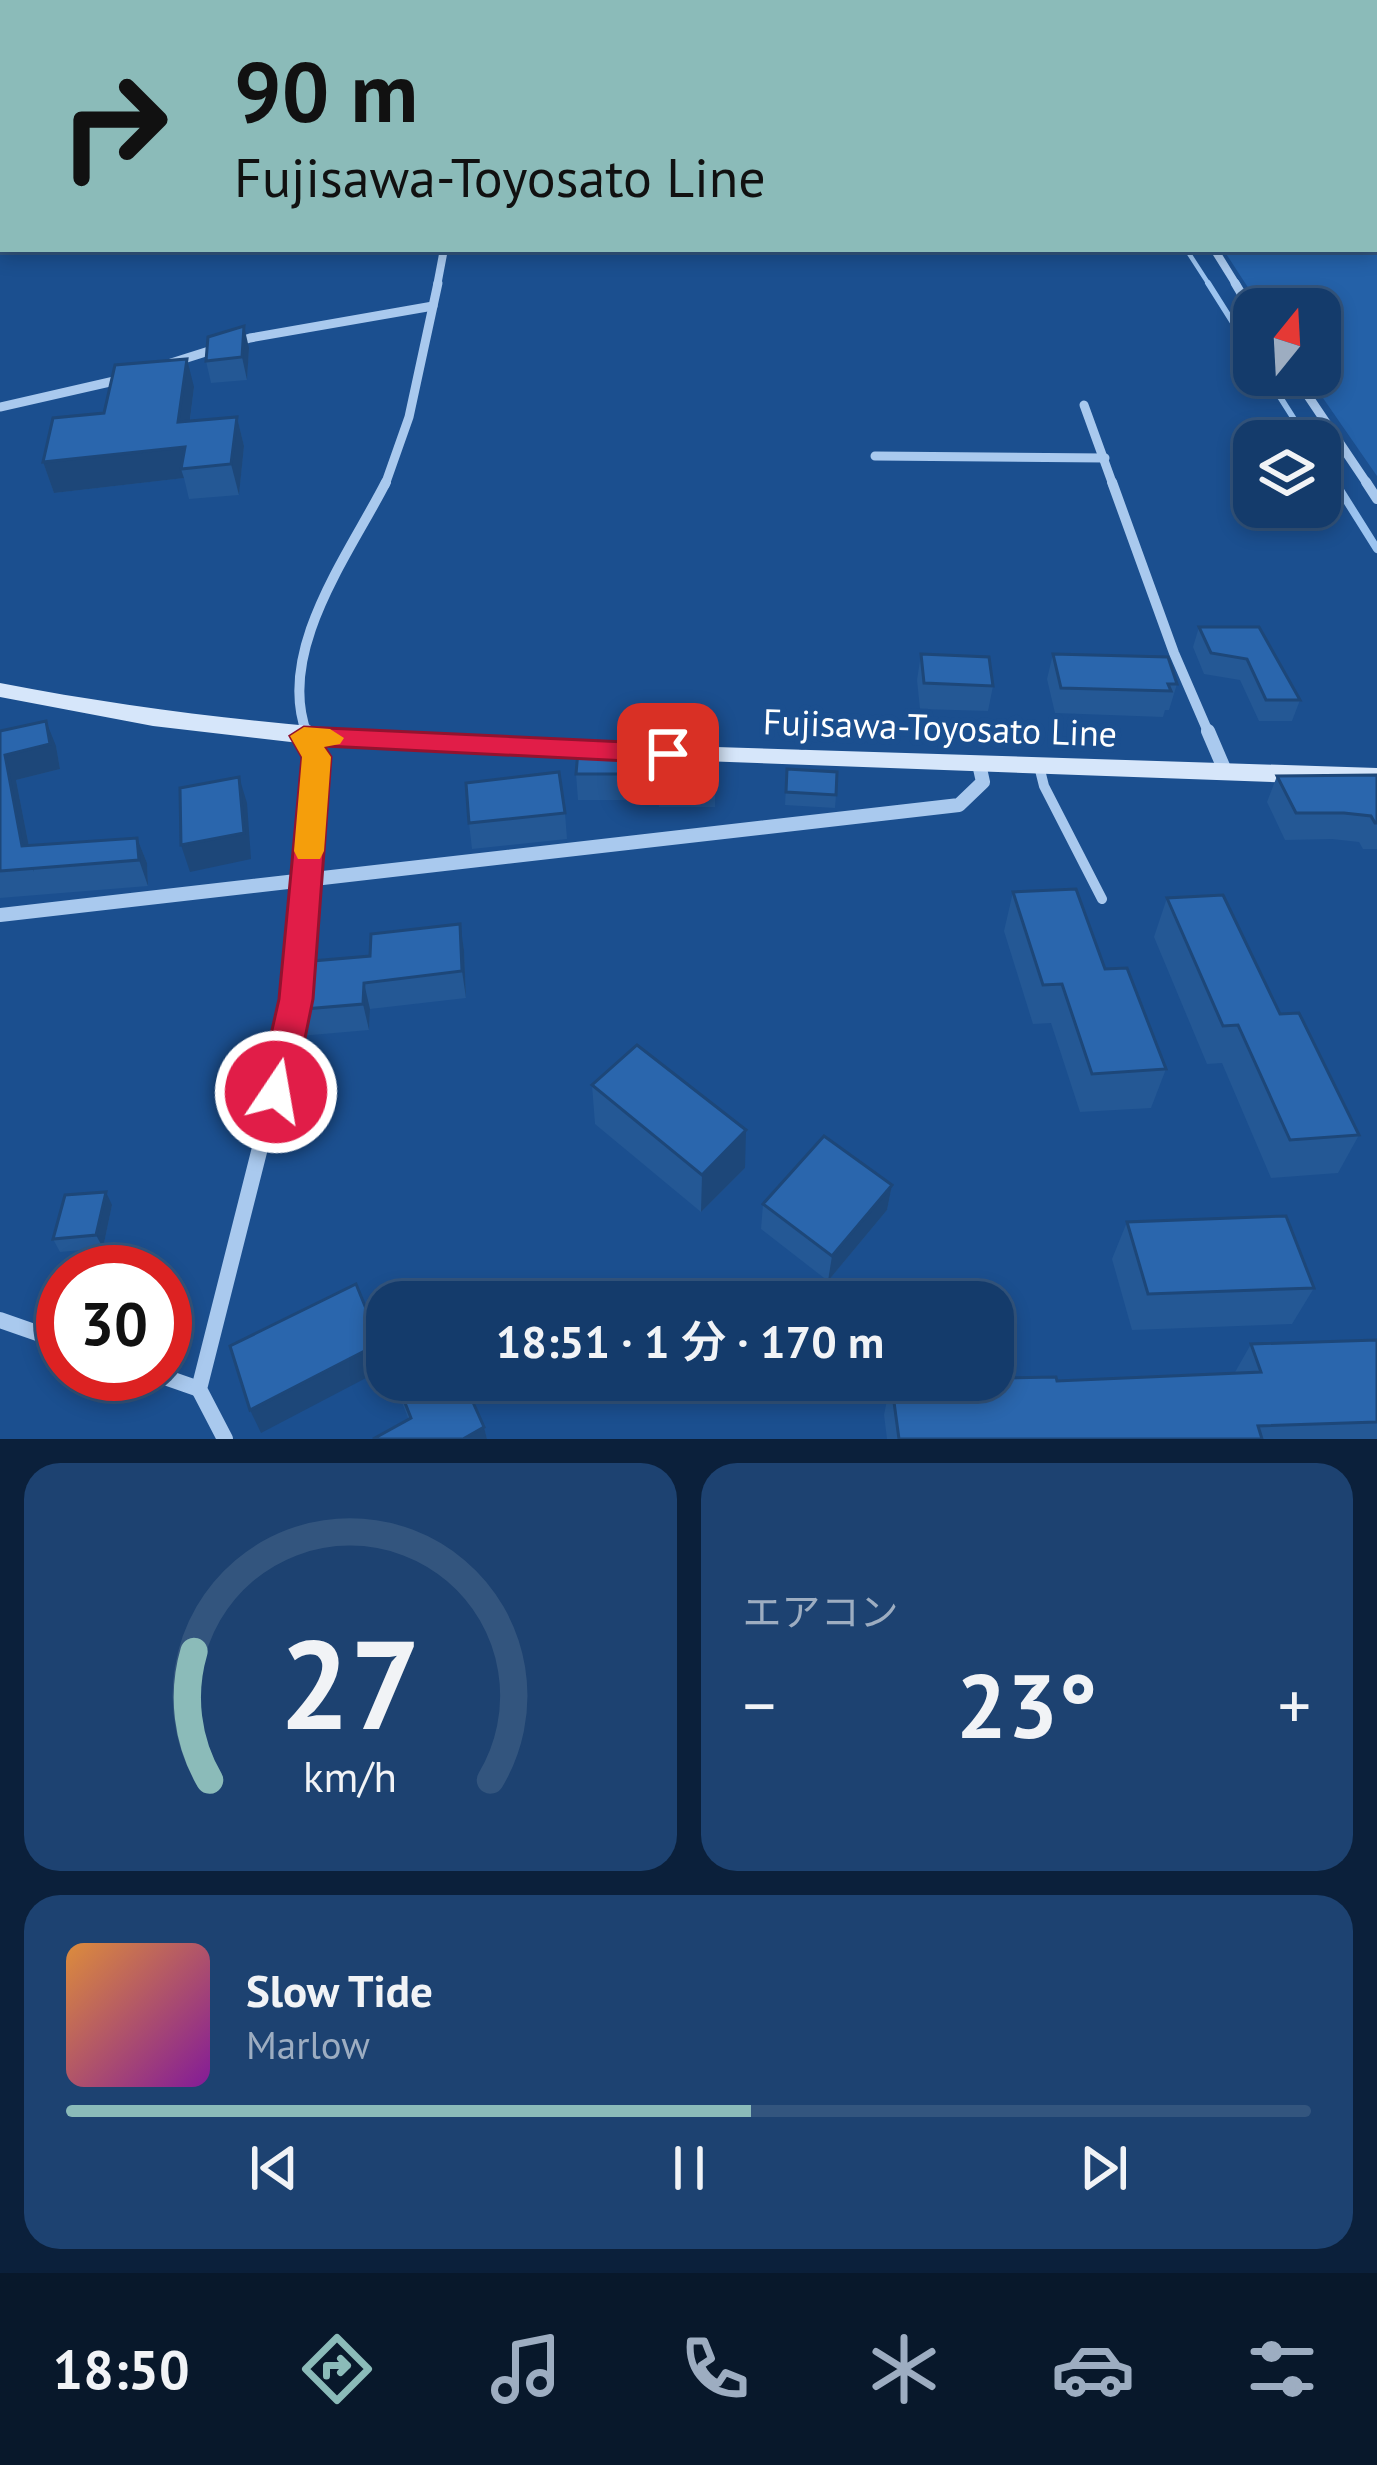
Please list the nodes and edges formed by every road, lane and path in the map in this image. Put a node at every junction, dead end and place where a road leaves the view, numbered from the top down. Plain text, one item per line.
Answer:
1 (443, 252) edge
2 (1216, 252) edge
3 (1238, 288) edge
4 (433, 306) junction
5 (162, 366) edge
6 (141, 373) edge
7 (1308, 396) edge
8 (1084, 405) dead end
9 (0, 406) edge
10 (874, 456) dead end
11 (1105, 458) junction
12 (1377, 499) edge
13 (0, 691) edge
14 (304, 736) junction
15 (979, 764) junction
16 (1039, 766) junction
17 (1226, 772) junction
18 (1377, 777) edge
19 (307, 881) junction
20 (1102, 899) dead end
21 (0, 915) edge
22 (0, 1320) edge
23 (36, 1333) edge
24 (192, 1386) edge
25 (200, 1389) junction
26 (226, 1439) edge

1 - 4 street
2 - 3 street
4 - 5 street
4 - 14 street
6 - 9 street
7 - 12 street
8 - 11 street
10 - 11 street
11 - 17 street
13 - 14 main road, Fujisawa-Toyosato Line
14 - 15 main road, Fujisawa-Toyosato Line
14 - 19 street
15 - 16 main road, Fujisawa-Toyosato Line
15 - 19 street
16 - 17 main road, Fujisawa-Toyosato Line
16 - 20 lane
17 - 18 main road, Fujisawa-Toyosato Line
19 - 21 street
19 - 25 street
22 - 23 street
24 - 25 street
25 - 26 street

